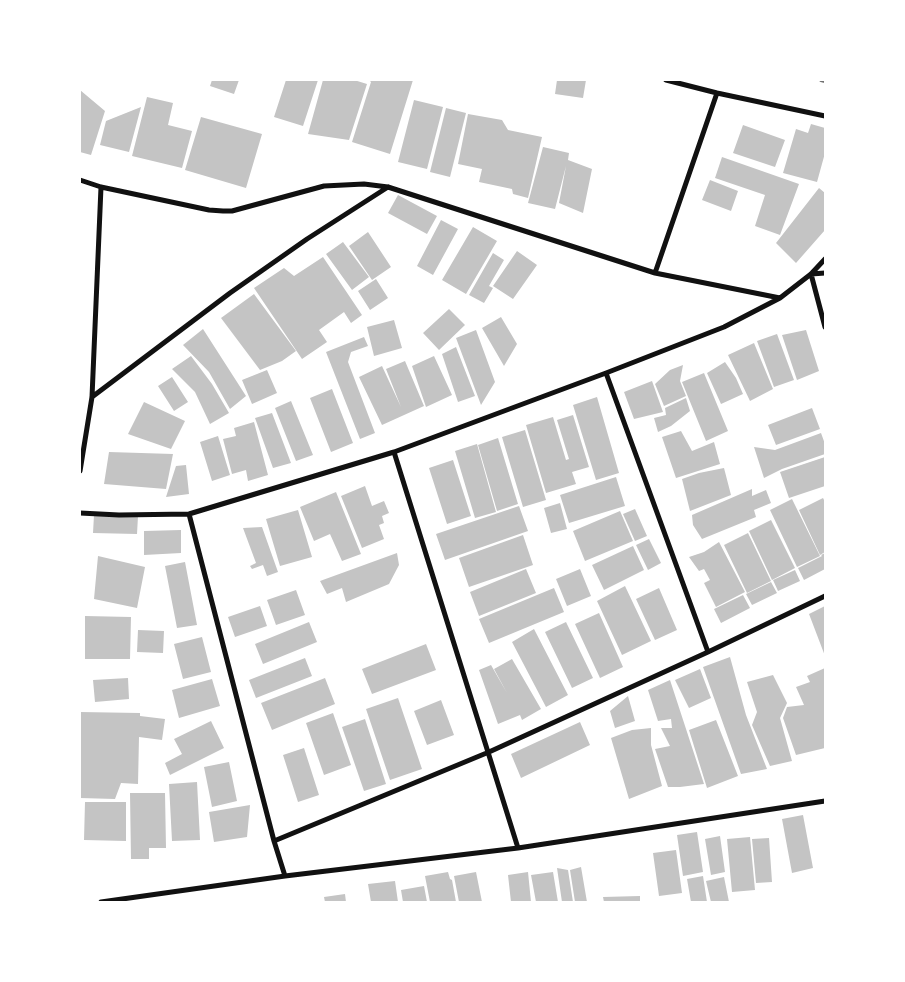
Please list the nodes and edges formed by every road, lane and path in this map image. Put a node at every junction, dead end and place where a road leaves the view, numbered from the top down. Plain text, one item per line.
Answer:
1 (666, 80) edge
2 (717, 93) junction
3 (825, 116) edge
4 (80, 180) edge
5 (101, 187) junction
6 (388, 187) junction
7 (825, 260) edge
8 (655, 273) junction
9 (825, 273) edge
10 (811, 274) junction
11 (780, 298) junction
12 (825, 327) edge
13 (606, 373) junction
14 (92, 397) junction
15 (394, 452) junction
16 (80, 471) edge
17 (80, 513) edge
18 (189, 514) junction
19 (825, 596) edge
20 (708, 652) junction
21 (489, 752) junction
22 (825, 801) edge
23 (274, 841) junction
24 (518, 848) junction
25 (285, 876) junction
26 (102, 902) edge

1 - 2 street
2 - 3 street
2 - 8 street
4 - 5 street
5 - 6 street
5 - 14 street
6 - 8 street
6 - 14 street
7 - 10 street
8 - 11 street
9 - 10 street
10 - 11 street
10 - 12 street
11 - 13 street
13 - 15 street
13 - 20 street
14 - 16 street
15 - 18 street
15 - 21 street
17 - 18 street
18 - 23 street
19 - 20 street
20 - 21 street
21 - 23 street
21 - 24 street
22 - 24 street
23 - 25 street
24 - 25 street
25 - 26 street

